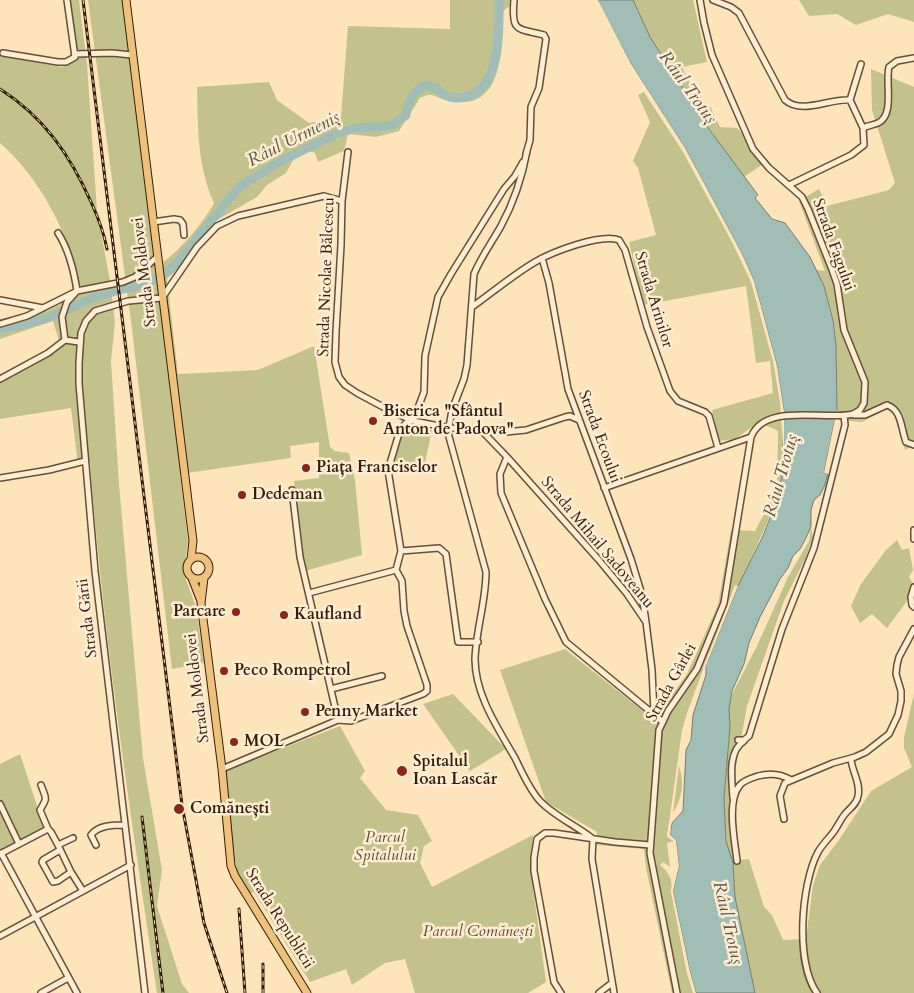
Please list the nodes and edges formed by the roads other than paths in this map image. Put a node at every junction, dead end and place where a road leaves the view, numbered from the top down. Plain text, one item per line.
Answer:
1 (67, 0) edge
2 (126, 0) edge
3 (514, 0) edge
4 (700, 0) edge
5 (713, 0) edge
6 (3, 53) dead end
7 (75, 54) junction
8 (132, 55) junction
9 (914, 58) edge
10 (861, 64) dead end
11 (850, 100) junction
12 (862, 128) junction
13 (527, 151) junction
14 (348, 152) dead end
15 (789, 185) junction
16 (342, 200) junction
17 (153, 222) junction
18 (58, 233) dead end
19 (184, 235) dead end
20 (157, 257) junction
21 (542, 258) junction
22 (77, 291) junction
23 (162, 298) junction
24 (0, 300) edge
25 (472, 307) junction
26 (44, 308) junction
27 (0, 324) edge
28 (65, 340) junction
29 (80, 342) junction
30 (0, 380) edge
31 (846, 415) junction
32 (579, 420) junction
33 (413, 421) junction
34 (450, 428) junction
35 (481, 430) junction
36 (751, 437) junction
37 (914, 446) edge
38 (718, 448) junction
39 (507, 457) junction
40 (85, 462) junction
41 (0, 478) edge
42 (604, 488) junction
43 (292, 490) dead end
44 (914, 530) edge
45 (914, 539) edge
46 (193, 541) junction
47 (401, 551) junction
48 (201, 557) junction
49 (191, 559) junction
50 (396, 570) junction
51 (192, 578) junction
52 (204, 578) junction
53 (914, 587) edge
54 (309, 593) junction
55 (202, 603) junction
56 (914, 607) edge
57 (646, 622) junction
58 (914, 629) edge
59 (478, 642) junction
60 (382, 676) dead end
61 (331, 689) junction
62 (654, 714) junction
63 (338, 720) junction
64 (663, 722) junction
65 (738, 740) dead end
66 (744, 740) junction
67 (850, 759) junction
68 (222, 769) junction
69 (791, 780) junction
70 (41, 785) dead end
71 (733, 801) junction
72 (0, 804) edge
73 (784, 819) dead end
74 (125, 825) junction
75 (48, 829) junction
76 (73, 838) dead end
77 (593, 839) junction
78 (19, 844) junction
79 (96, 845) dead end
80 (650, 845) junction
81 (59, 847) junction
82 (0, 854) edge
83 (737, 861) dead end
84 (131, 865) junction
85 (71, 872) junction
86 (83, 891) junction
87 (35, 916) junction
88 (0, 936) edge
89 (68, 978) junction
90 (612, 983) junction
91 (41, 993) edge
92 (77, 993) edge
93 (146, 993) edge
94 (307, 993) edge
95 (561, 993) edge
96 (599, 993) edge
97 (614, 993) edge
98 (677, 993) edge
99 (817, 993) edge

1 - 7 street
2 - 8 main road, Strada Moldovei
3 - 13 street
4 - 15 street, Strada Fagului
5 - 11 street
6 - 7 street
7 - 8 street
8 - 17 main road, Strada Moldovei
9 - 12 street
10 - 11 street
11 - 12 street
12 - 15 street
13 - 25 street
13 - 33 street
14 - 16 street, Strada Nicolae Bălcescu
15 - 31 street, Strada Fagului
16 - 23 street
16 - 33 street, Strada Nicolae Bălcescu
17 - 19 street
17 - 20 main road, Strada Moldovei
18 - 22 street
20 - 22 street
20 - 23 main road, Strada Moldovei
21 - 25 street, Strada Arinilor
21 - 32 street, Strada Ecoului
21 - 38 street, Strada Arinilor
22 - 26 street
22 - 28 street
23 - 29 street, Strada Gării
23 - 46 main road, Strada Moldovei
24 - 26 street
25 - 34 street
26 - 27 street
28 - 29 street
28 - 30 street
29 - 40 street, Strada Gării
31 - 36 street
31 - 37 street
31 - 66 street
32 - 35 street, Strada Nicolae Bălcescu
32 - 42 street, Strada Ecoului
33 - 34 street, Strada Nicolae Bălcescu
33 - 47 street
34 - 35 street, Strada Nicolae Bălcescu
34 - 59 street
35 - 39 street, Strada Mihail Sadoveanu
36 - 38 street
36 - 64 street, Strada Gârlei
38 - 42 street
39 - 57 street, Strada Mihail Sadoveanu
39 - 62 street
40 - 41 street
40 - 74 street, Strada Gării
42 - 57 street, Strada Ecoului
43 - 54 street
44 - 45 street
46 - 48 main road, Strada Moldovei
46 - 49 main road, Strada Moldovei
47 - 50 street
47 - 59 street
48 - 49 main road
48 - 52 main road
49 - 51 main road
50 - 54 street
50 - 63 street
51 - 52 main road
51 - 55 main road, Strada Moldovei
52 - 55 main road, Strada Moldovei
53 - 56 street
54 - 61 street
55 - 68 main road, Strada Moldovei
57 - 62 street, Strada Mihail Sadoveanu
58 - 67 street
59 - 77 street
60 - 61 street
61 - 63 street
62 - 64 street
63 - 68 street
64 - 80 street, Strada Gârlei
65 - 66 street
66 - 71 street
67 - 69 street
67 - 99 street
68 - 94 main road, Strada Republicii
69 - 71 street
69 - 73 street
70 - 75 street
71 - 83 street
72 - 78 street
74 - 79 street
74 - 84 street, Strada Gării
75 - 78 street
75 - 81 street
76 - 81 street
77 - 80 street
77 - 90 street
77 - 95 street
78 - 82 street
80 - 98 street, Strada Gârlei
81 - 85 street
81 - 85 street
82 - 87 street
84 - 86 street
84 - 93 street, Strada Gării
85 - 86 street
86 - 87 street
87 - 88 street
87 - 89 street
89 - 91 street
89 - 92 street
90 - 96 street
90 - 97 street

